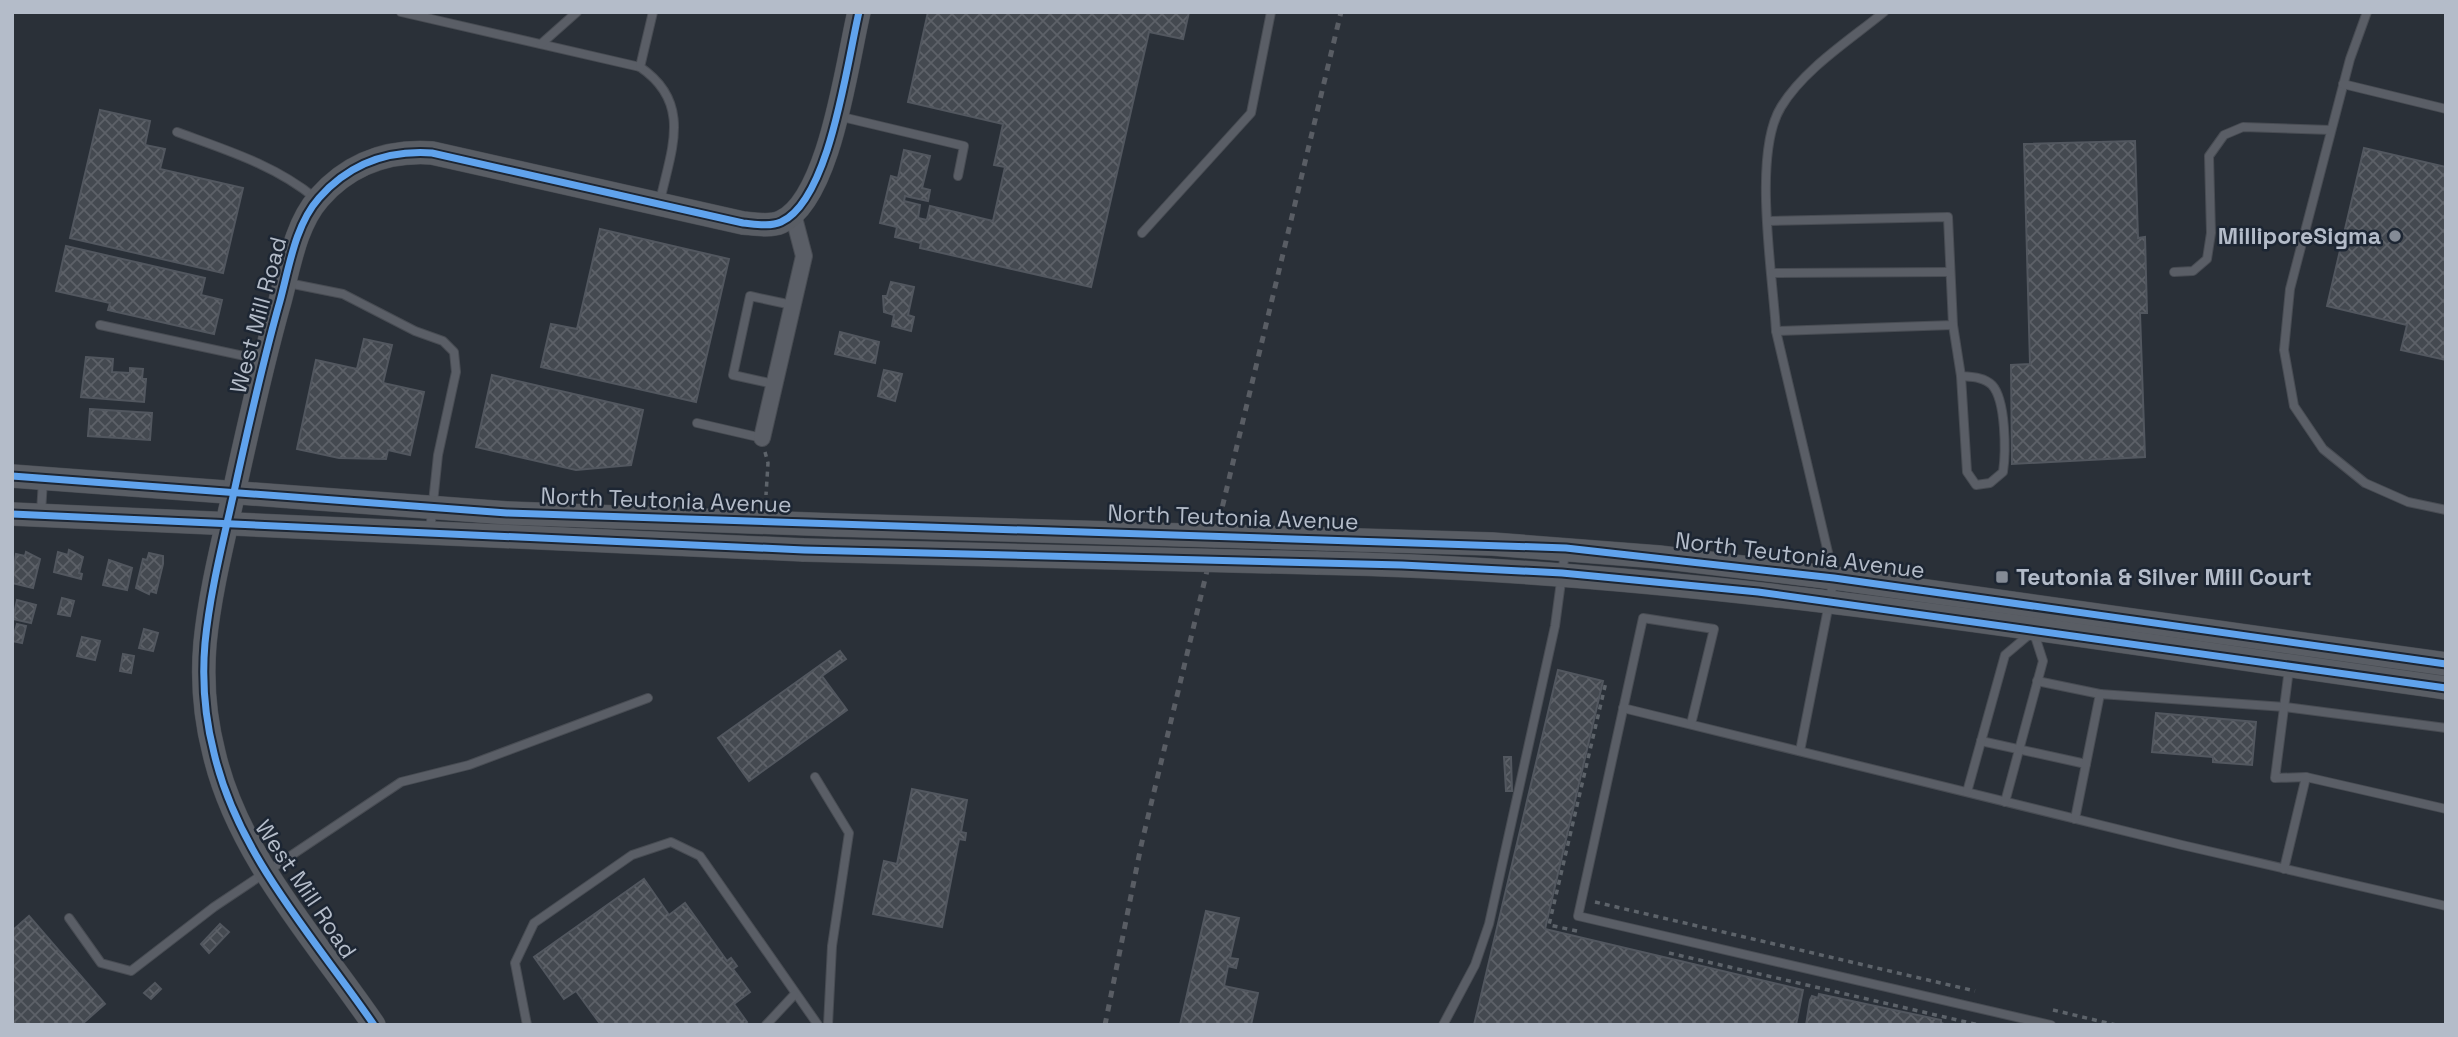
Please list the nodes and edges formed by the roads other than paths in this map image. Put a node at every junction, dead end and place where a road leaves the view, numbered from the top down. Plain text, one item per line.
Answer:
1 (401, 12) edge
2 (577, 12) edge
3 (653, 12) edge
4 (859, 12) edge
5 (1271, 12) edge
6 (1884, 12) edge
7 (2367, 12) edge
8 (541, 44) junction
9 (640, 68) junction
10 (2343, 84) junction
11 (2446, 109) edge
12 (835, 115) junction
13 (2331, 130) junction
14 (177, 132) dead end
15 (958, 176) dead end
16 (317, 199) junction
17 (659, 204) junction
18 (793, 214) junction
19 (1769, 221) junction
20 (1142, 233) dead end
21 (1773, 272) junction
22 (1950, 272) junction
23 (2174, 272) dead end
24 (285, 283) junction
25 (792, 305) junction
26 (100, 325) dead end
27 (1952, 325) junction
28 (1776, 331) junction
29 (263, 360) junction
30 (1961, 376) junction
31 (774, 384) junction
32 (697, 424) dead end
33 (762, 438) joint
34 (12, 476) edge
35 (43, 478) junction
36 (234, 491) junction
37 (430, 507) junction
38 (2446, 510) edge
39 (12, 514) edge
40 (41, 516) junction
41 (226, 526) junction
42 (430, 534) junction
43 (1566, 548) junction
44 (1562, 573) junction
45 (1834, 578) junction
46 (1829, 602) junction
47 (2037, 607) junction
48 (2033, 631) junction
49 (2446, 664) edge
50 (2289, 666) junction
51 (2038, 681) junction
52 (2446, 688) edge
53 (2100, 694) junction
54 (648, 698) dead end
55 (2285, 707) junction
56 (1623, 708) junction
57 (1691, 724) junction
58 (2446, 728) edge
59 (1981, 741) junction
60 (1800, 751) junction
61 (2019, 751) junction
62 (2086, 764) junction
63 (815, 777) dead end
64 (2306, 777) junction
65 (1967, 792) junction
66 (2005, 802) junction
67 (2446, 809) edge
68 (2075, 819) junction
69 (2284, 869) junction
70 (268, 872) junction
71 (2446, 906) edge
72 (69, 918) dead end
73 (794, 995) junction
74 (374, 1025) edge
75 (527, 1025) edge
76 (766, 1025) edge
77 (818, 1025) edge
78 (828, 1025) edge
79 (1443, 1025) edge
80 (2051, 1025) edge

1 - 8 lane
2 - 8 lane
3 - 9 lane
4 - 12 main road
5 - 20 lane
6 - 19 lane
7 - 10 lane
8 - 9 lane
9 - 17 lane
10 - 11 lane
10 - 13 lane
12 - 15 lane
12 - 18 main road
13 - 23 lane
13 - 38 lane
14 - 16 lane
16 - 17 main road, West Mill Road
16 - 24 main road, West Mill Road
17 - 18 main road, West Mill Road
18 - 25 street
19 - 21 lane
19 - 22 lane
21 - 22 lane
21 - 28 lane
22 - 27 lane
24 - 29 main road, West Mill Road
24 - 37 lane
25 - 31 street
25 - 31 lane
26 - 29 lane
27 - 28 lane
27 - 30 lane
28 - 45 lane
29 - 36 main road, West Mill Road
30 - 30 lane
31 - 33 street
32 - 33 lane
34 - 35 main road, North Teutonia Avenue
35 - 36 main road, North Teutonia Avenue
35 - 40 lane
36 - 37 main road, North Teutonia Avenue
36 - 41 main road, West Mill Road
37 - 42 lane
37 - 43 main road, North Teutonia Avenue, bridge
39 - 40 main road, North Teutonia Avenue
40 - 41 main road, North Teutonia Avenue
41 - 42 main road, North Teutonia Avenue
41 - 70 main road, West Mill Road
42 - 44 main road, North Teutonia Avenue, bridge
43 - 44 lane
43 - 45 main road, North Teutonia Avenue
44 - 46 main road, North Teutonia Avenue
44 - 79 lane
45 - 46 lane
45 - 47 main road, North Teutonia Avenue
46 - 48 main road, North Teutonia Avenue
46 - 60 lane
47 - 48 lane
47 - 49 main road, North Teutonia Avenue
48 - 50 main road, North Teutonia Avenue
48 - 51 lane
48 - 59 lane
50 - 52 main road, North Teutonia Avenue
50 - 55 lane
51 - 53 lane
51 - 61 lane
53 - 55 lane
53 - 62 lane
54 - 70 lane
55 - 58 lane
55 - 64 lane
56 - 57 lane
56 - 57 lane
56 - 80 lane
57 - 60 lane
59 - 61 lane
59 - 65 lane
60 - 65 lane
61 - 62 lane
61 - 66 lane
62 - 68 lane
63 - 78 lane
64 - 67 lane
64 - 69 lane
65 - 66 lane
66 - 68 lane
68 - 69 lane
69 - 71 lane
70 - 72 lane
70 - 74 main road, West Mill Road
73 - 75 lane
73 - 76 lane
73 - 77 lane

